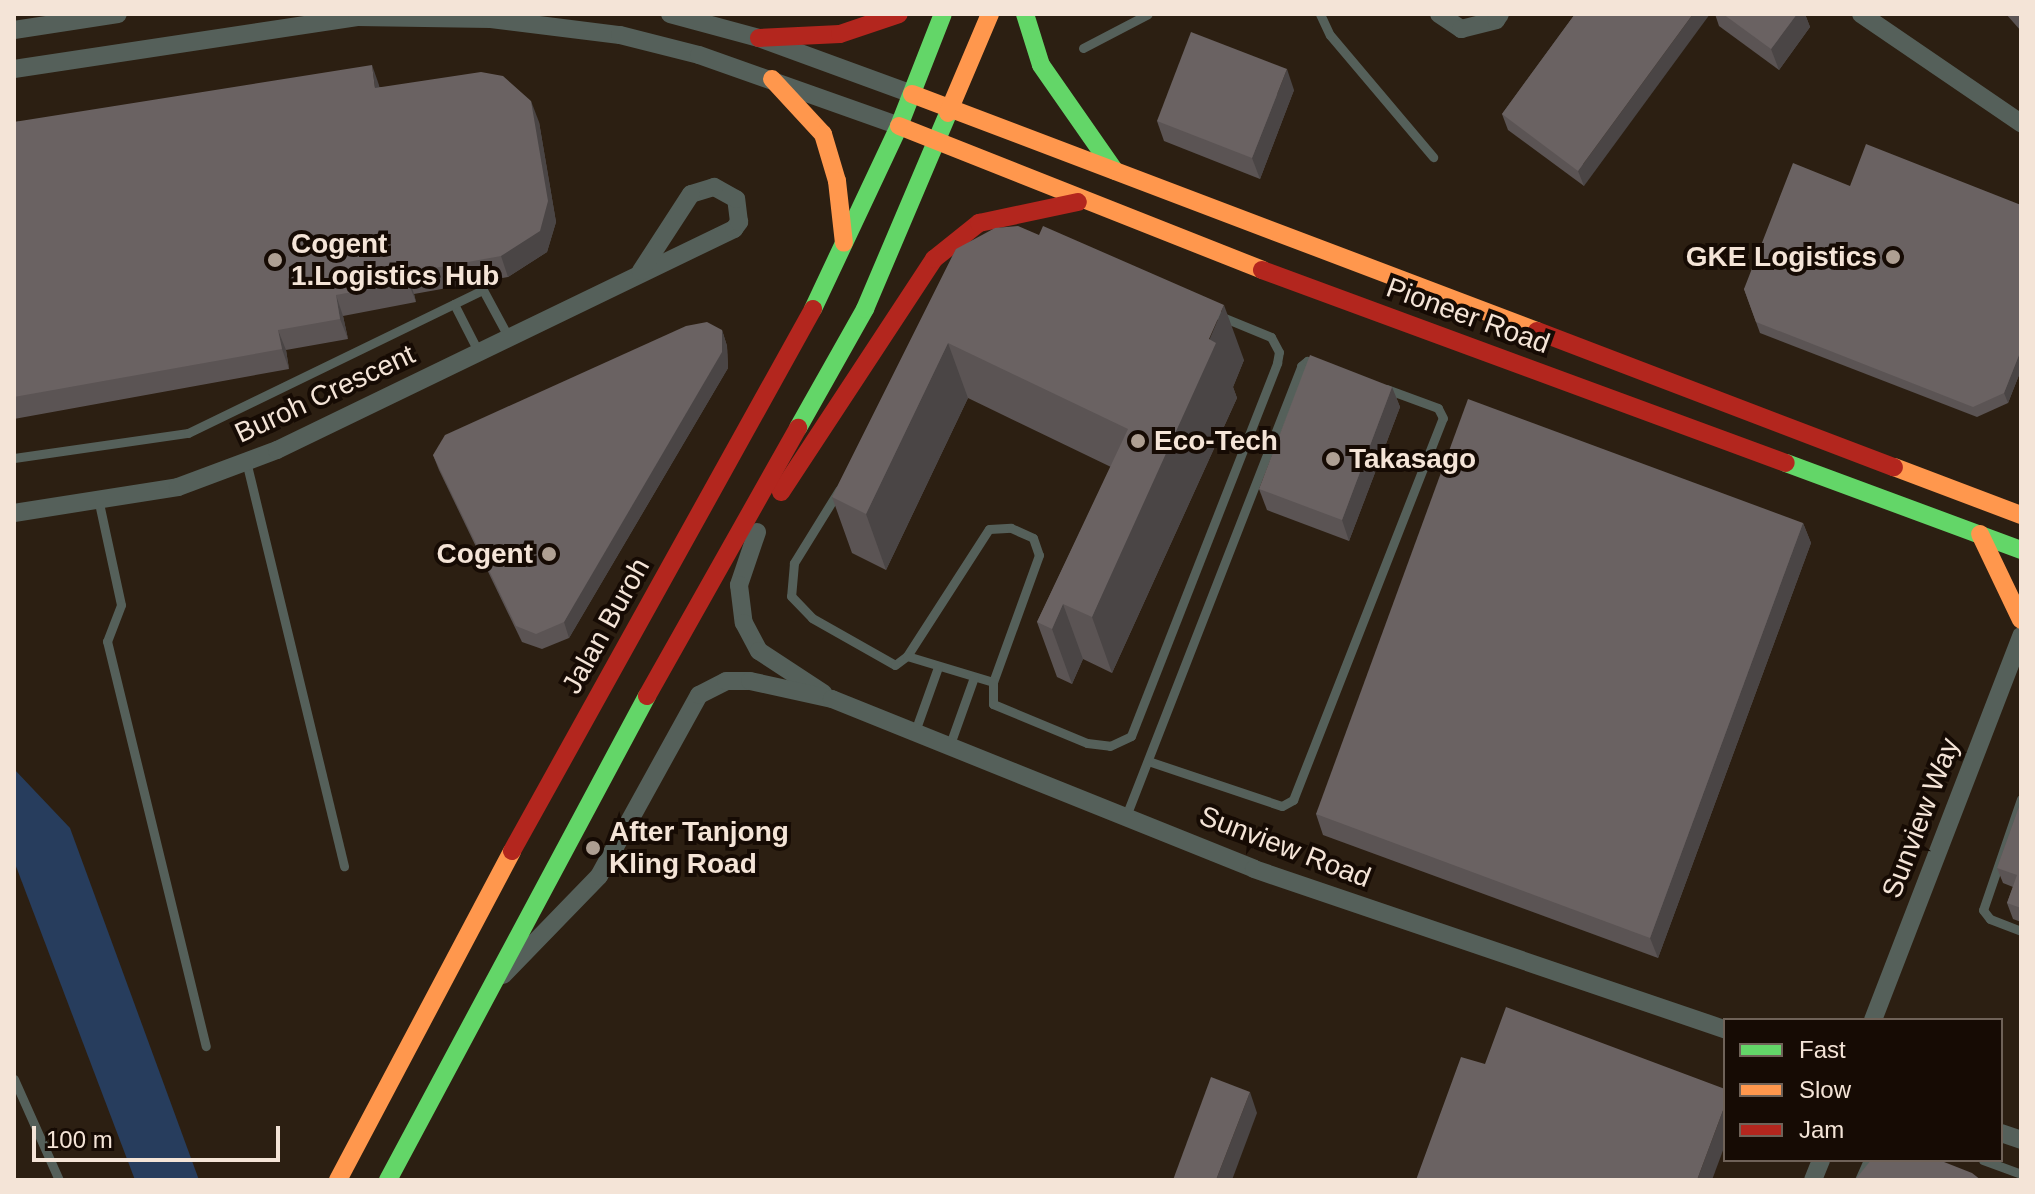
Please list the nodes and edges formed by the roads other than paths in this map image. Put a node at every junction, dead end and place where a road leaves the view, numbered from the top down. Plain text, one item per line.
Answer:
1 (118, 14) edge
2 (670, 14) edge
3 (899, 14) edge
4 (943, 14) edge
5 (990, 14) edge
6 (1025, 14) edge
7 (1148, 14) edge
8 (1320, 14) edge
9 (1439, 14) edge
10 (1500, 14) edge
11 (1861, 14) edge
12 (14, 30) edge
13 (759, 38) junction
14 (1083, 48) dead end
15 (14, 69) edge
16 (772, 79) junction
17 (912, 94) junction
18 (950, 109) junction
19 (2021, 123) edge
20 (899, 126) junction
21 (937, 141) junction
22 (1433, 157) dead end
23 (1116, 172) junction
24 (1080, 201) junction
25 (844, 243) junction
26 (641, 271) junction
27 (454, 304) junction
28 (1203, 310) edge
29 (509, 338) junction
30 (479, 353) junction
31 (1325, 366) edge
32 (1367, 382) edge
33 (14, 458) edge
34 (246, 461) junction
35 (848, 476) edge
36 (99, 503) junction
37 (14, 513) edge
38 (2021, 515) edge
39 (757, 532) junction
40 (1980, 534) junction
41 (2021, 550) edge
42 (2021, 620) edge
43 (2021, 636) edge
44 (679, 637) junction
45 (907, 656) junction
46 (938, 667) junction
47 (974, 677) junction
48 (993, 682) junction
49 (832, 699) junction
50 (914, 734) junction
51 (949, 747) junction
52 (1148, 761) junction
53 (2021, 799) edge
54 (1126, 816) junction
55 (344, 866) dead end
56 (2021, 931) edge
57 (486, 990) junction
58 (1874, 1018) edge
59 (1723, 1028) edge
60 (206, 1046) dead end
61 (14, 1079) edge
62 (1988, 1162) edge
63 (2021, 1174) edge
64 (59, 1180) edge
65 (338, 1180) edge
66 (388, 1180) edge

1 - 12 street
2 - 13 street
3 - 13 main road
4 - 17 main road
5 - 18 main road
6 - 23 main road
7 - 14 lane
8 - 22 lane
9 - 10 street
11 - 19 street
13 - 17 street
15 - 16 street
16 - 20 street
16 - 25 main road
17 - 18 main road, Pioneer Road
17 - 20 main road, Jalan Buroh
18 - 21 main road
18 - 23 main road, Pioneer Road
20 - 21 main road, Pioneer Road
20 - 25 main road, Jalan Buroh
21 - 24 main road, Pioneer Road
21 - 44 main road
23 - 38 main road, Pioneer Road
24 - 39 main road
24 - 40 main road, Pioneer Road
25 - 65 main road, Jalan Buroh
26 - 26 street, Buroh Crescent
26 - 29 street, Buroh Crescent
27 - 29 lane
27 - 30 lane
27 - 33 lane
28 - 48 lane
29 - 30 street, Buroh Crescent
30 - 34 street, Buroh Crescent
31 - 52 lane
32 - 52 lane
34 - 36 street, Buroh Crescent
34 - 55 lane
35 - 45 lane
36 - 37 street, Buroh Crescent
36 - 60 lane
39 - 44 main road
39 - 49 street, Sunview Road
40 - 41 main road, Pioneer Road
40 - 42 main road
43 - 58 street, Sunview Way
44 - 57 main road
45 - 46 lane
45 - 48 lane
46 - 47 lane
46 - 50 lane
47 - 48 lane
47 - 51 lane
49 - 50 street, Sunview Road
49 - 57 street, Sunview Road
50 - 51 street, Sunview Road
51 - 54 street, Sunview Road
52 - 54 lane
53 - 56 lane
54 - 59 street, Sunview Road
57 - 66 main road
61 - 64 lane
62 - 63 lane

